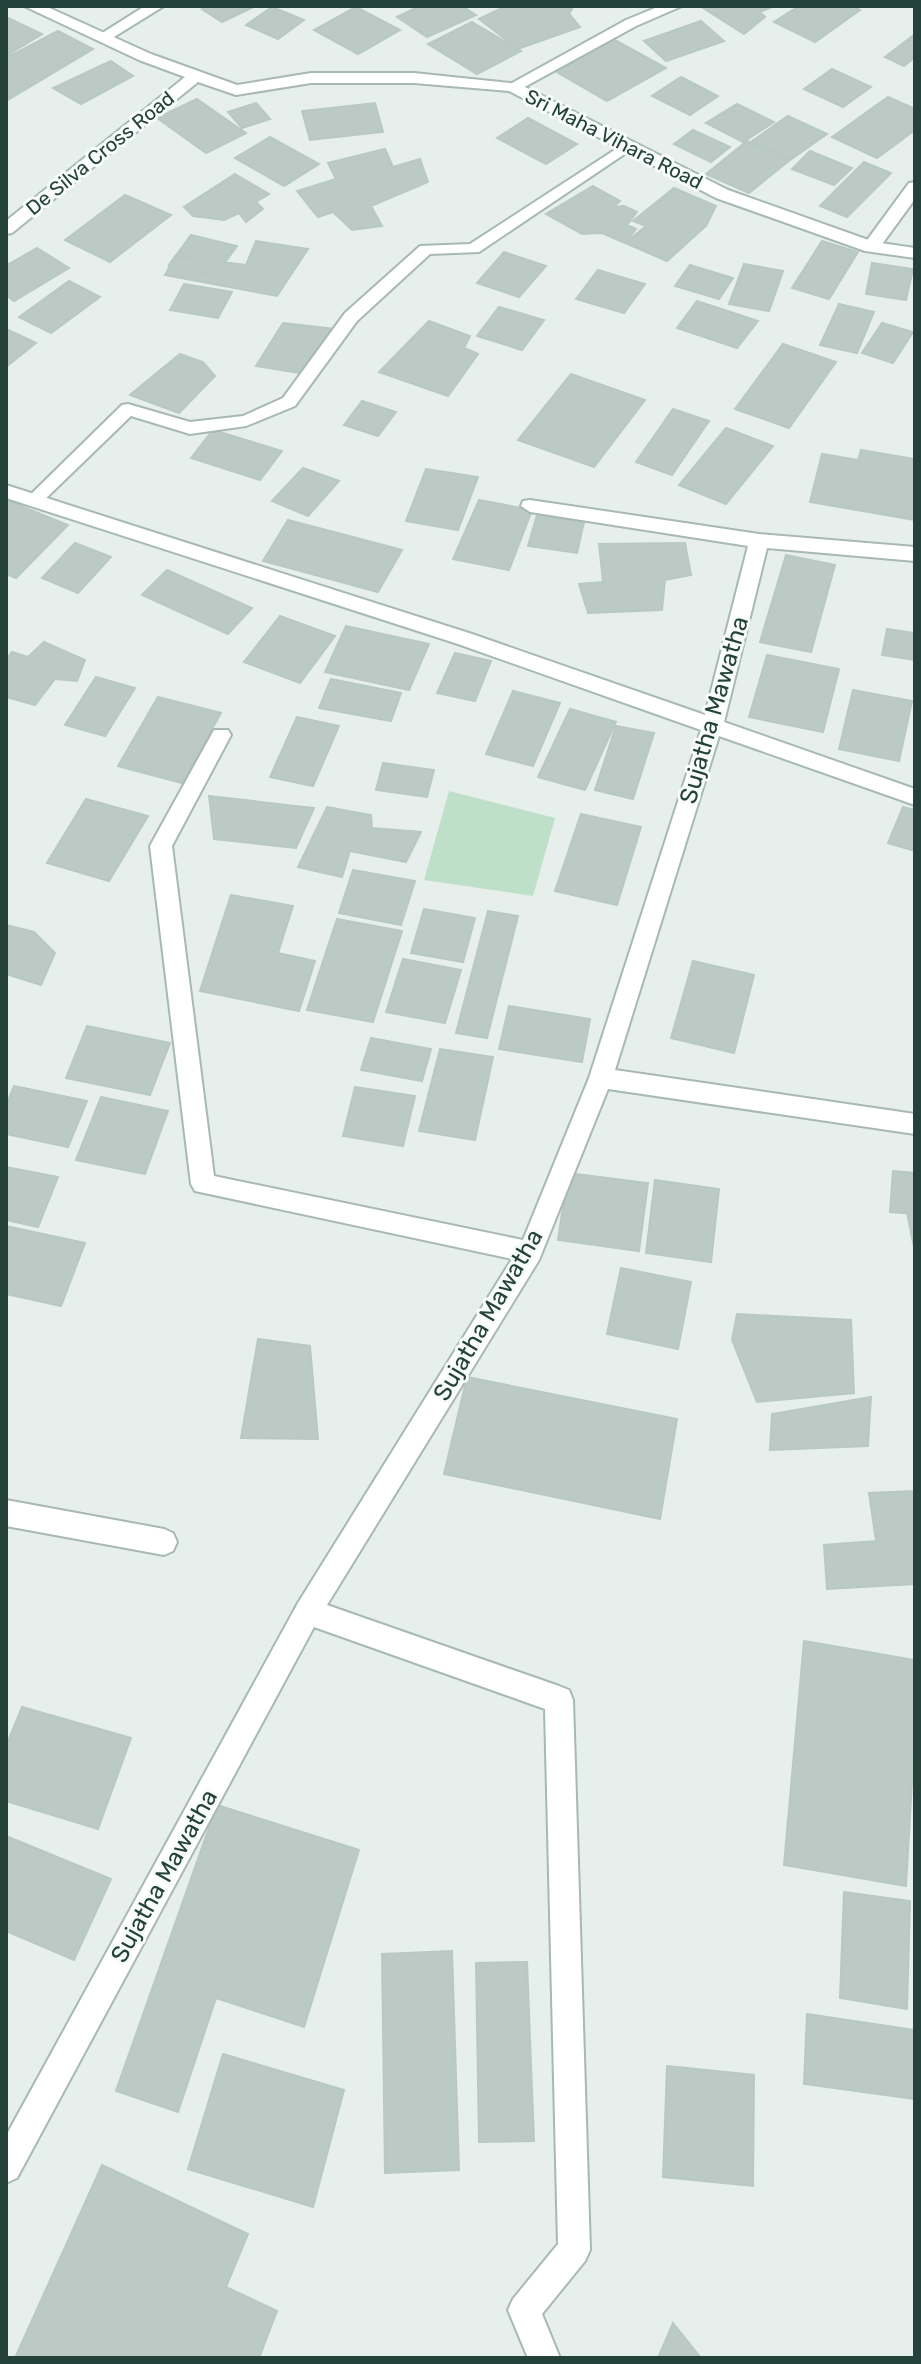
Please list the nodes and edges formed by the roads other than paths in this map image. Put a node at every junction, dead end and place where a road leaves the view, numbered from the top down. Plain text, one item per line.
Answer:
1 (32, 6) edge
2 (156, 6) edge
3 (674, 6) edge
4 (104, 37) junction
5 (194, 77) junction
6 (513, 87) junction
7 (627, 146) junction
8 (915, 187) edge
9 (6, 229) edge
10 (871, 247) junction
11 (915, 253) edge
12 (6, 491) edge
13 (34, 500) junction
14 (530, 506) dead end
15 (759, 541) junction
16 (915, 554) edge
17 (712, 727) junction
18 (221, 735) dead end
19 (915, 797) edge
20 (601, 1078) junction
21 (915, 1124) edge
22 (530, 1252) junction
23 (6, 1513) edge
24 (164, 1542) dead end
25 (308, 1612) junction
26 (6, 2167) edge
27 (544, 2358) edge

1 - 4 street, Sri Maha Vihara Road
2 - 4 street
3 - 6 street
4 - 5 street, Sri Maha Vihara Road
5 - 6 street, Sri Maha Vihara Road
5 - 9 street, De Silva Cross Road
6 - 7 street, Sri Maha Vihara Road
7 - 10 street, Sri Maha Vihara Road
7 - 13 lane
8 - 10 street
10 - 11 street, Sri Maha Vihara Road
12 - 13 street
13 - 17 street
14 - 15 street
15 - 16 street
15 - 17 street, Sujatha Mawatha
17 - 19 street
17 - 20 street, Sujatha Mawatha
18 - 22 street
20 - 21 street
20 - 22 street, Sujatha Mawatha
22 - 25 street, Sujatha Mawatha
23 - 24 street
25 - 26 street, Sujatha Mawatha
25 - 27 street

